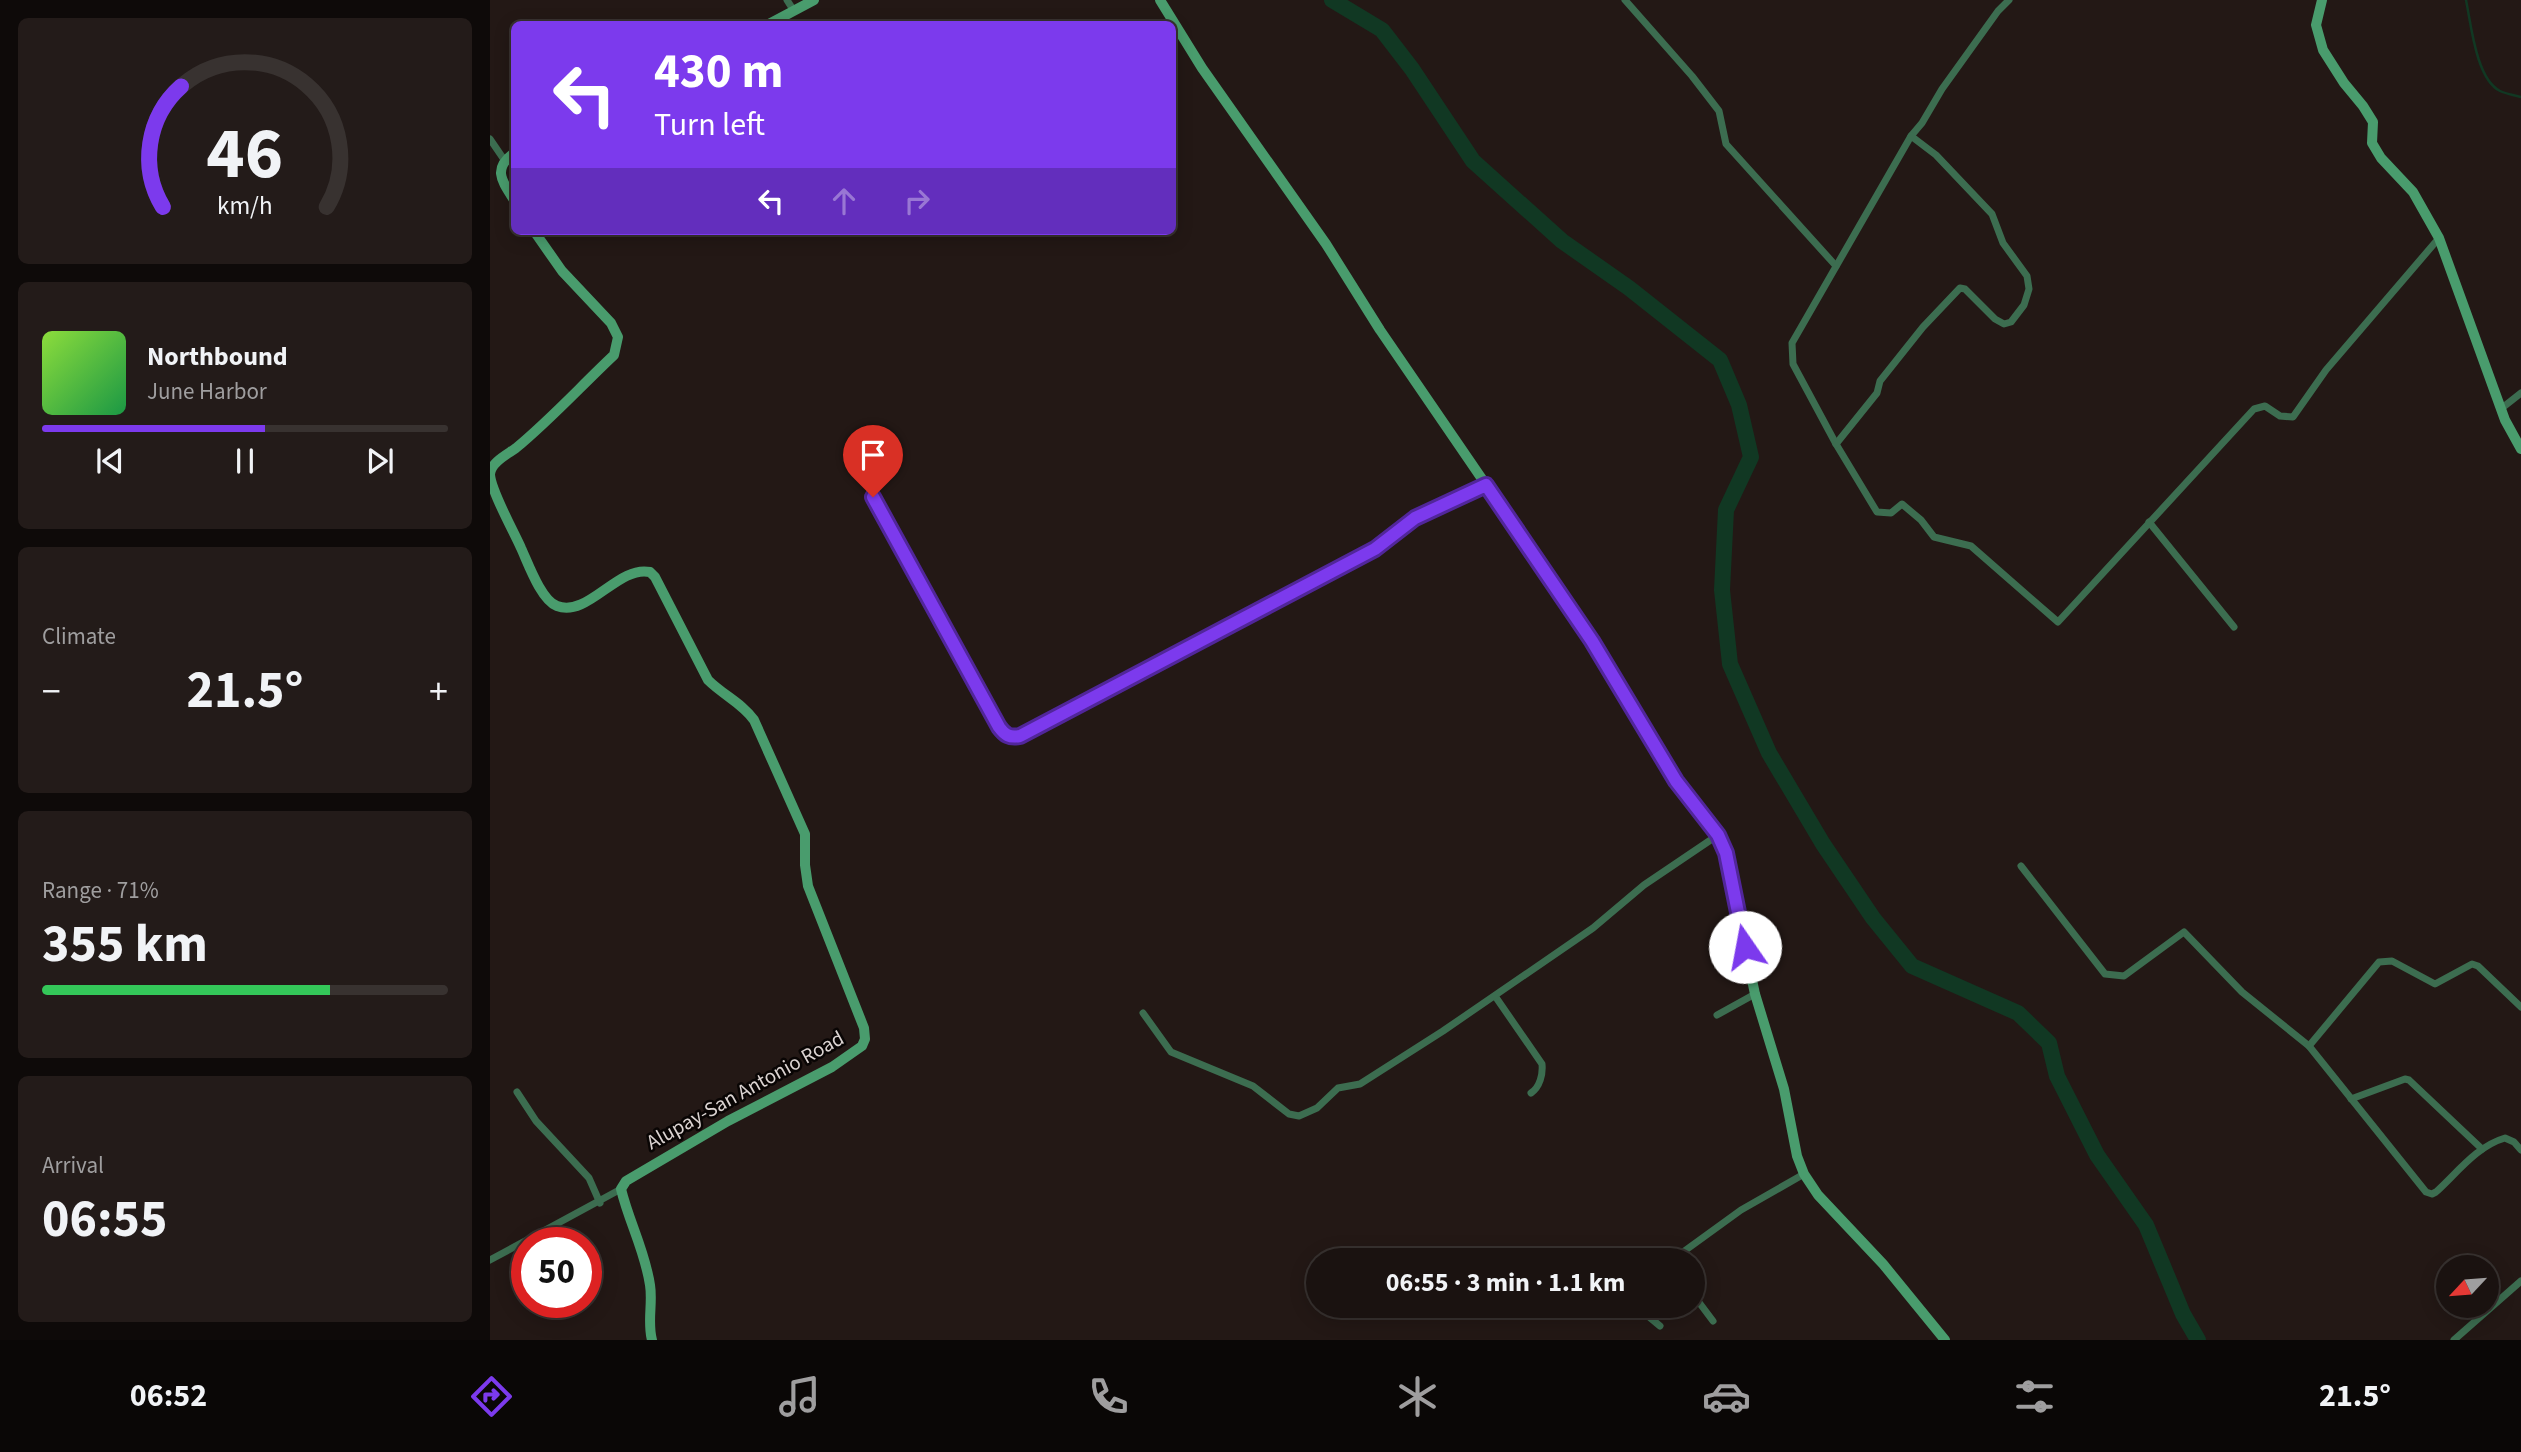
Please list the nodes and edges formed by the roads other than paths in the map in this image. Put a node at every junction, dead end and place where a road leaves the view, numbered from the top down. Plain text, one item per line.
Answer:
1 (787, 0) edge
2 (814, 0) edge
3 (1160, 0) edge
4 (1625, 0) edge
5 (2009, 0) edge
6 (2322, 0) edge
7 (794, 11) junction
8 (775, 21) edge
9 (1173, 21) edge
10 (1176, 26) edge
11 (1911, 136) junction
12 (490, 139) edge
13 (511, 156) edge
14 (505, 161) junction
15 (511, 194) edge
16 (537, 235) edge
17 (2439, 239) junction
18 (1836, 266) junction
19 (2521, 393) edge
20 (2502, 408) junction
21 (1836, 444) junction
22 (2521, 449) edge
23 (490, 471) edge
24 (490, 471) edge
25 (1486, 485) junction
26 (873, 497) dead end
27 (494, 500) edge
28 (2149, 522) junction
29 (2234, 628) dead end
30 (1718, 835) junction
31 (2021, 866) dead end
32 (1755, 994) junction
33 (1495, 996) junction
34 (2521, 1007) edge
35 (1143, 1013) dead end
36 (1717, 1015) dead end
37 (2309, 1046) junction
38 (517, 1092) dead end
39 (1531, 1093) dead end
40 (2351, 1099) junction
41 (2482, 1149) junction
42 (2521, 1150) edge
43 (1804, 1174) junction
44 (621, 1189) junction
45 (600, 1203) junction
46 (1689, 1248) edge
47 (490, 1259) edge
48 (2521, 1281) edge
49 (1705, 1310) edge
50 (1650, 1318) edge
51 (1713, 1321) dead end
52 (1660, 1326) dead end
53 (652, 1340) edge
54 (1945, 1340) edge
55 (2454, 1340) edge

1 - 7 street
2 - 7 main road
3 - 9 main road
4 - 18 street
5 - 11 street
6 - 17 main road
7 - 8 main road
10 - 25 main road
11 - 18 street
11 - 21 street
12 - 14 street
13 - 14 main road
14 - 15 main road
16 - 23 main road, Alupay-San Antonio Road
17 - 20 main road
17 - 28 street
18 - 21 street
19 - 20 street
20 - 22 main road
21 - 28 street
24 - 27 main road, Alupay-San Antonio Road
25 - 26 street
25 - 30 main road
27 - 44 main road, Alupay-San Antonio Road
28 - 29 street
30 - 32 main road
30 - 33 street
31 - 37 street
32 - 36 street
32 - 43 main road
33 - 35 street
33 - 39 street
34 - 37 street
37 - 40 street
38 - 45 street
40 - 41 street
40 - 41 street
41 - 42 street
43 - 46 street
43 - 54 main road
44 - 45 street
44 - 53 main road
45 - 47 street
48 - 55 street
49 - 51 street
50 - 52 street

